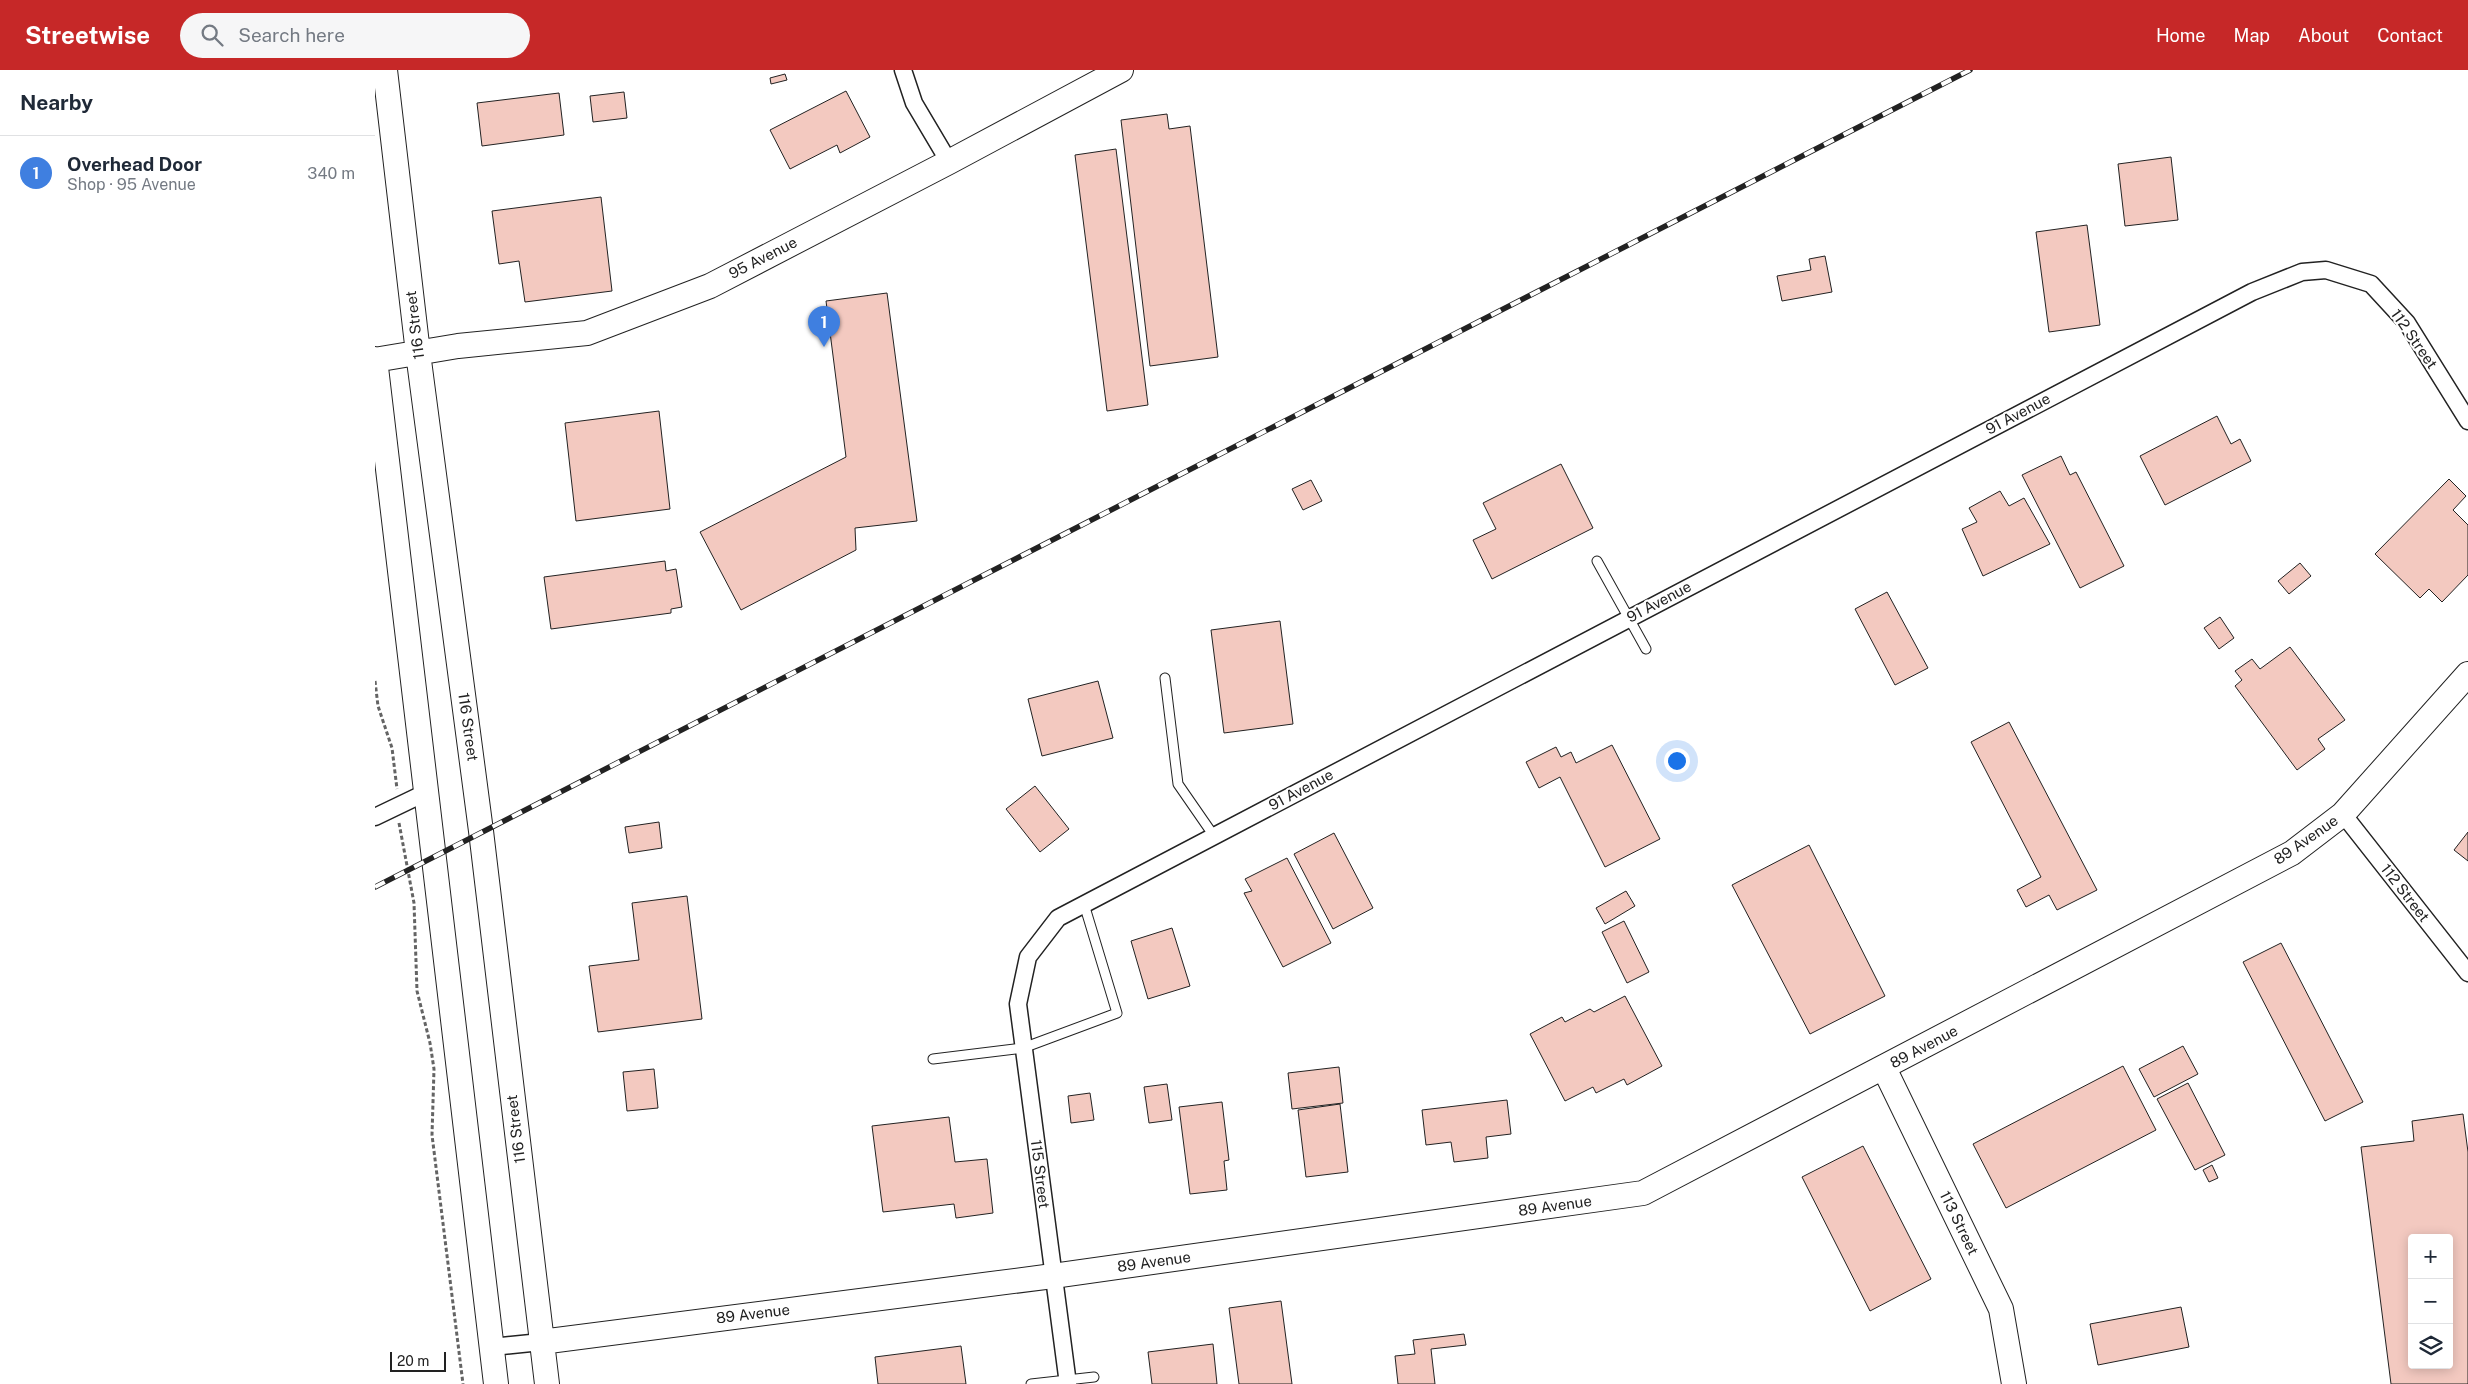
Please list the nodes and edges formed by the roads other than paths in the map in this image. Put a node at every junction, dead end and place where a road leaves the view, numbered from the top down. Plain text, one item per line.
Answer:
1 (385, 70) edge
2 (903, 70) edge
3 (1121, 70) edge
4 (949, 162) junction
5 (2316, 271) joint
6 (418, 353) junction
7 (375, 360) edge
8 (2468, 421) edge
9 (1597, 561) dead end
10 (1629, 618) junction
11 (1646, 649) dead end
12 (2468, 674) edge
13 (1165, 678) dead end
14 (427, 792) junction
15 (2343, 814) junction
16 (375, 817) edge
17 (1214, 836) junction
18 (1084, 904) junction
19 (1026, 965) joint
20 (2468, 973) edge
21 (1023, 1048) junction
22 (933, 1059) dead end
23 (1884, 1068) junction
24 (1053, 1276) junction
25 (541, 1342) junction
26 (492, 1347) junction
27 (1094, 1377) dead end
28 (1068, 1382) edge
29 (496, 1384) edge
30 (547, 1384) edge
31 (1031, 1384) edge
32 (2014, 1384) edge

1 - 6 street, 116 Street
2 - 4 street
3 - 4 street, 95 Avenue
4 - 6 street, 95 Avenue
5 - 8 street, 112 Street
5 - 10 street, 91 Avenue
6 - 7 street, 95 Avenue
6 - 25 street, 116 Street
7 - 14 street
9 - 10 lane
10 - 11 lane
10 - 17 street, 91 Avenue
12 - 15 street, 89 Avenue
13 - 17 lane
14 - 16 street
14 - 26 street
15 - 20 street, 112 Street
15 - 23 street, 89 Avenue
17 - 18 street, 91 Avenue
18 - 19 street, 91 Avenue
18 - 21 lane
19 - 21 street, 115 Street
21 - 22 lane
21 - 24 street, 115 Street
23 - 24 street, 89 Avenue
23 - 32 street, 113 Street
24 - 25 street, 89 Avenue
24 - 28 street, 115 Street
25 - 26 street, 89 Avenue
25 - 30 street, 116 Street
26 - 29 street
27 - 28 lane
28 - 31 lane

